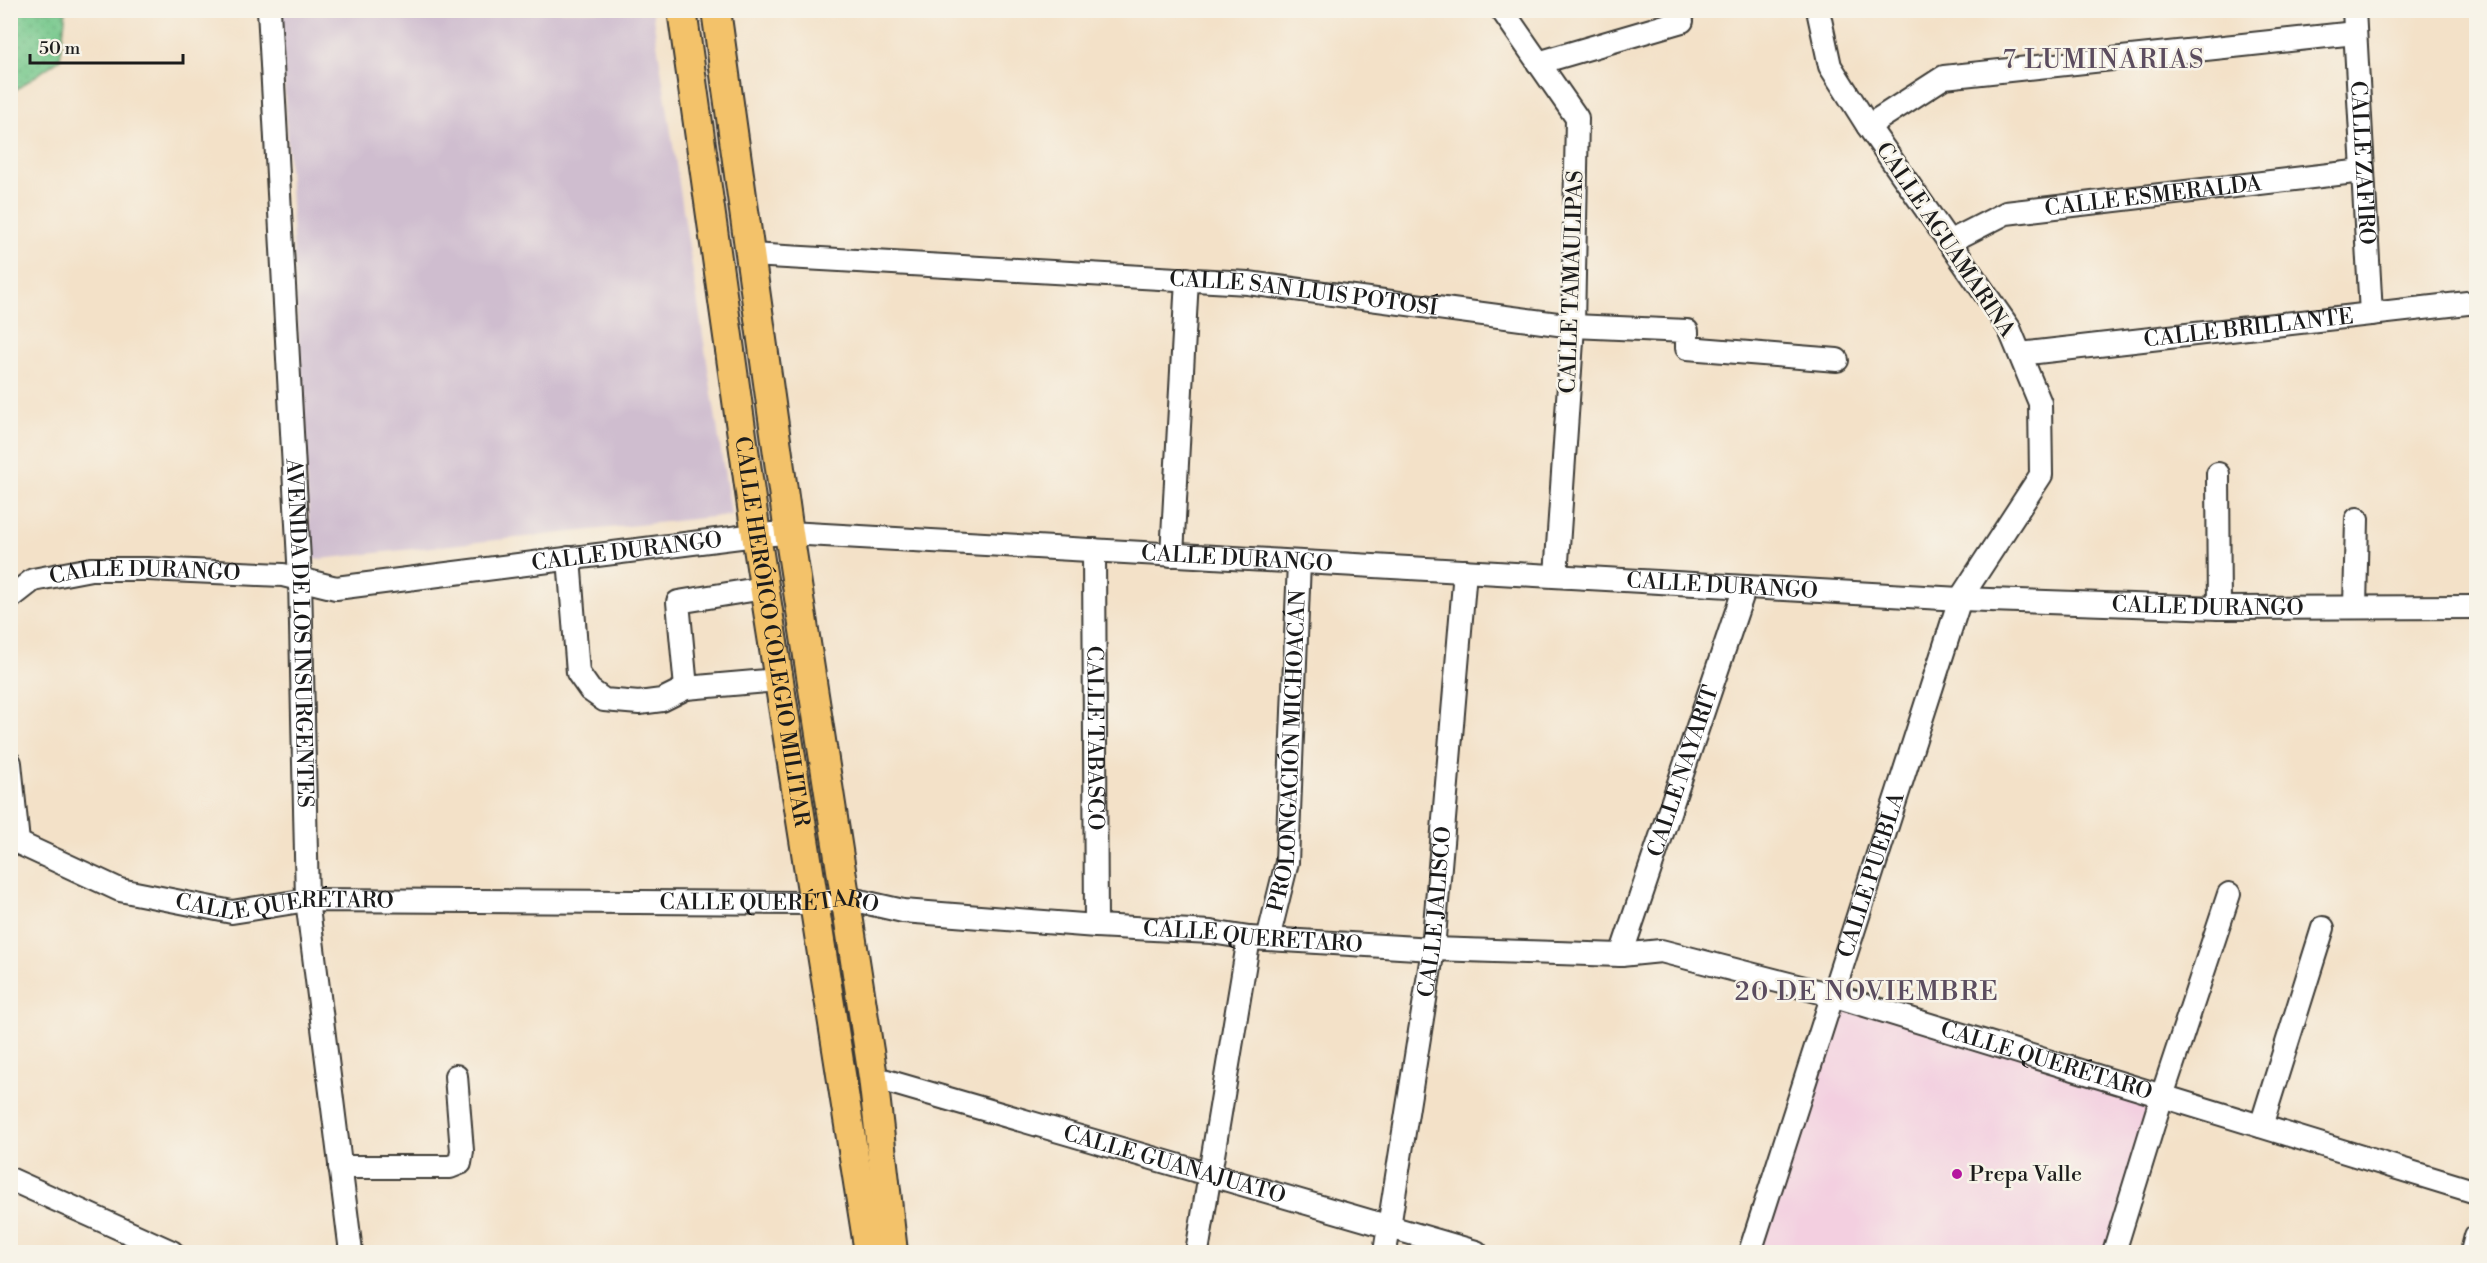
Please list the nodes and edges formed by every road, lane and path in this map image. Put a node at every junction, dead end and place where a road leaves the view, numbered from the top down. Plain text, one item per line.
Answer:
1 (269, 10) edge
2 (682, 10) edge
3 (716, 10) edge
4 (1502, 10) edge
5 (1818, 10) edge
6 (1682, 21) dead end
7 (2355, 22) edge
8 (1538, 63) junction
9 (1868, 126) junction
10 (2363, 171) junction
11 (744, 210) junction
12 (710, 211) junction
13 (1949, 242) junction
14 (750, 255) junction
15 (1187, 279) junction
16 (2476, 302) edge
17 (2371, 314) junction
18 (1573, 326) junction
19 (2020, 354) junction
20 (1837, 360) dead end
21 (2218, 474) dead end
22 (2357, 519) dead end
23 (789, 533) junction
24 (756, 535) junction
25 (1094, 550) junction
26 (1172, 555) junction
27 (569, 558) junction
28 (1299, 562) junction
29 (1465, 571) junction
30 (1556, 576) junction
31 (300, 579) junction
32 (1745, 587) junction
33 (764, 588) junction
34 (10, 598) edge
35 (1960, 599) junction
36 (2476, 607) edge
37 (2219, 608) junction
38 (2355, 608) junction
39 (778, 680) junction
40 (686, 688) junction
41 (10, 763) edge
42 (12, 790) edge
43 (14, 841) edge
44 (2229, 894) dead end
45 (846, 898) junction
46 (307, 900) junction
47 (814, 903) junction
48 (1096, 926) junction
49 (2323, 928) dead end
50 (1258, 938) junction
51 (1433, 949) junction
52 (1620, 955) junction
53 (1832, 995) junction
54 (456, 1076) dead end
55 (873, 1077) junction
56 (2162, 1096) junction
57 (2261, 1126) junction
58 (340, 1167) junction
59 (1208, 1174) junction
60 (10, 1179) edge
61 (2476, 1192) edge
62 (1389, 1227) junction
63 (2476, 1236) edge
64 (172, 1252) edge
65 (351, 1252) edge
66 (869, 1252) edge
67 (893, 1252) edge
68 (1197, 1252) edge
69 (1385, 1252) edge
70 (1476, 1252) edge
71 (1750, 1252) edge
72 (2114, 1252) edge
73 (2472, 1252) edge

1 - 31 street, AVENIDA DE LOS INSURGENTES
2 - 12 main road, CALLE HERÓICO COLEGIO MILITAR
3 - 11 main road, CALLE HERÓICO COLEGIO MILITAR
4 - 8 street, CALLE TAMAULIPAS
5 - 9 street, CALLE AGUAMARINA
6 - 8 street
7 - 9 street
7 - 10 street, CALLE ZAFIRO
8 - 18 street, CALLE TAMAULIPAS
9 - 13 street, CALLE AGUAMARINA
10 - 13 street, CALLE ESMERALDA
10 - 17 street, CALLE ZAFIRO
11 - 12 main road
11 - 14 main road, CALLE HERÓICO COLEGIO MILITAR
12 - 24 main road, CALLE HERÓICO COLEGIO MILITAR
13 - 19 street, CALLE AGUAMARINA
14 - 15 street, CALLE SAN LUIS POTOSÍ
14 - 23 main road, CALLE HERÓICO COLEGIO MILITAR
15 - 18 street, CALLE SAN LUIS POTOSÍ
15 - 26 street
16 - 17 street, CALLE BRILLANTE
17 - 19 street, CALLE BRILLANTE
18 - 20 street, CALLE SAN LUIS POTOSÍ
18 - 30 street, CALLE TAMAULIPAS
19 - 35 street, CALLE AGUAMARINA
21 - 37 street
22 - 38 street
23 - 24 street, CALLE DURANGO
23 - 25 street, CALLE DURANGO
23 - 45 main road, CALLE HERÓICO COLEGIO MILITAR
24 - 27 street, CALLE DURANGO
24 - 33 main road, CALLE HERÓICO COLEGIO MILITAR
25 - 26 street, CALLE DURANGO
25 - 48 street, CALLE TABASCO
26 - 28 street, CALLE DURANGO
27 - 31 street, CALLE DURANGO
27 - 40 street
28 - 29 street, CALLE DURANGO
28 - 50 street, PROLONGACIÓN MICHOACÁN
29 - 30 street, CALLE DURANGO
29 - 51 street, CALLE JALISCO
30 - 32 street, CALLE DURANGO
31 - 34 street, CALLE DURANGO
31 - 46 street, AVENIDA DE LOS INSURGENTES
32 - 35 street, CALLE DURANGO
32 - 52 street, CALLE NAYARIT
33 - 39 main road, CALLE HERÓICO COLEGIO MILITAR
33 - 40 street
35 - 37 street, CALLE DURANGO
35 - 53 street, CALLE PUEBLA
36 - 38 street, CALLE DURANGO
37 - 38 street, CALLE DURANGO
39 - 40 street
39 - 47 main road, CALLE HERÓICO COLEGIO MILITAR
41 - 42 street
42 - 43 street
43 - 46 street, CALLE QUERÉTARO
44 - 56 street
45 - 47 street, CALLE QUERÉTARO
45 - 48 street, CALLE QUERÉTARO
45 - 55 main road, CALLE HERÓICO COLEGIO MILITAR
46 - 47 street, CALLE QUERÉTARO
46 - 58 street, AVENIDA DE LOS INSURGENTES
47 - 66 main road, CALLE HERÓICO COLEGIO MILITAR
48 - 50 street, CALLE QUERÉTARO
49 - 57 street
50 - 51 street, CALLE QUERÉTARO
50 - 59 street, PROLONGACIÓN MICHOACÁN
51 - 52 street, CALLE QUERÉTARO
51 - 62 street, CALLE JALISCO
52 - 53 street, CALLE QUERÉTARO
53 - 56 street, CALLE QUERÉTARO
53 - 71 street, CALLE PUEBLA
54 - 58 street
55 - 59 street, CALLE GUANAJUATO
55 - 67 main road, CALLE HERÓICO COLEGIO MILITAR
56 - 57 street, CALLE QUERÉTARO
56 - 72 street
57 - 61 street, CALLE QUERÉTARO
58 - 65 street, AVENIDA DE LOS INSURGENTES
59 - 62 street, CALLE GUANAJUATO
59 - 68 street, PROLONGACIÓN MICHOACÁN
60 - 64 street
62 - 69 street, CALLE JALISCO
62 - 70 street, CALLE GUANAJUATO
63 - 73 street

